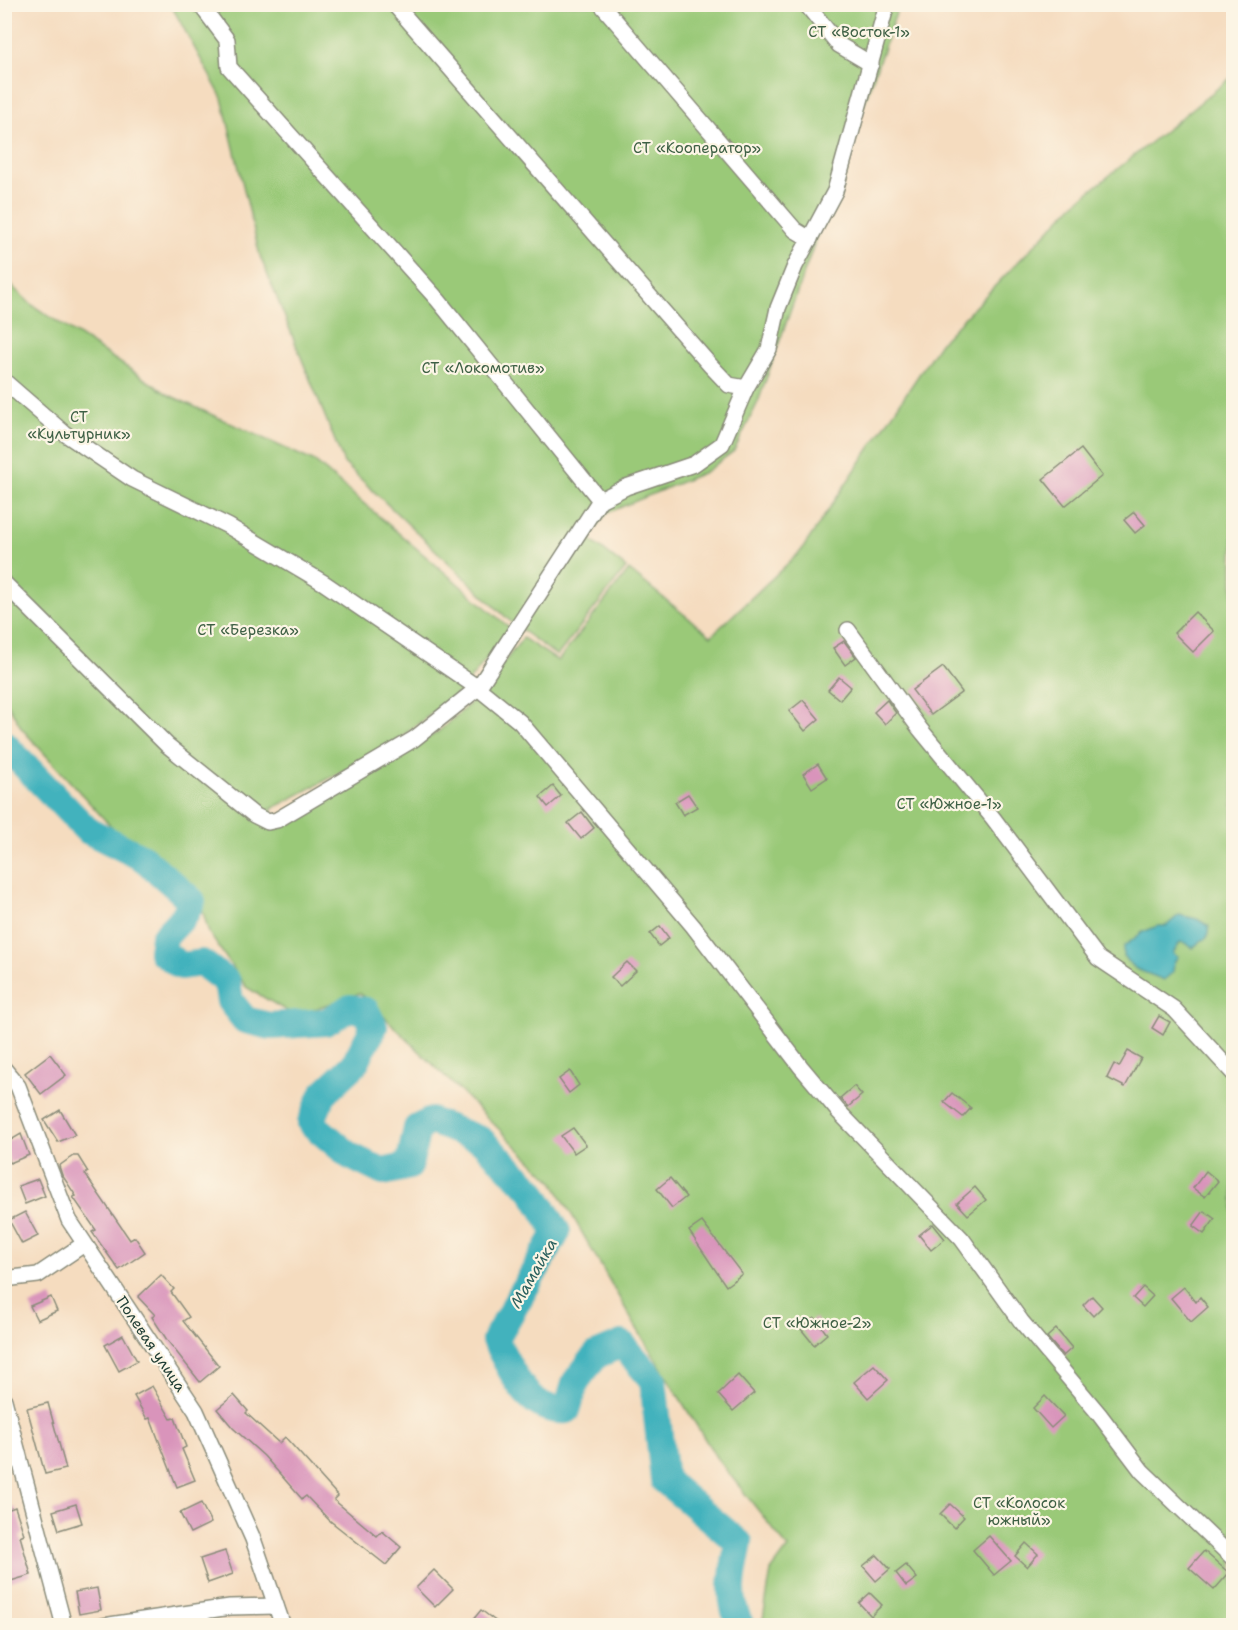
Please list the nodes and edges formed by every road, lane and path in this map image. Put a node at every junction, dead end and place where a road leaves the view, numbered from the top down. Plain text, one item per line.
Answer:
1 (201, 4) edge
2 (394, 4) edge
3 (601, 4) edge
4 (806, 4) edge
5 (887, 4) edge
6 (871, 64) junction
7 (810, 239) junction
8 (4, 381) edge
9 (746, 388) junction
10 (600, 500) junction
11 (4, 583) edge
12 (848, 630) dead end
13 (478, 688) junction
14 (4, 1069) edge
15 (1233, 1074) edge
16 (84, 1244) junction
17 (4, 1279) edge
18 (4, 1400) edge
19 (1233, 1559) edge
20 (276, 1606) junction
21 (64, 1626) edge
22 (103, 1626) edge
23 (283, 1626) edge

1 - 10 street
2 - 9 street
3 - 7 street
4 - 6 street
5 - 6 street
6 - 7 street
7 - 9 street
8 - 13 street
9 - 10 street
10 - 13 street
11 - 13 street
12 - 15 street
13 - 19 street
14 - 16 street, Полевая улица
16 - 17 street
16 - 20 street, Полевая улица
18 - 21 street
20 - 22 street
20 - 23 street, Полевая улица

